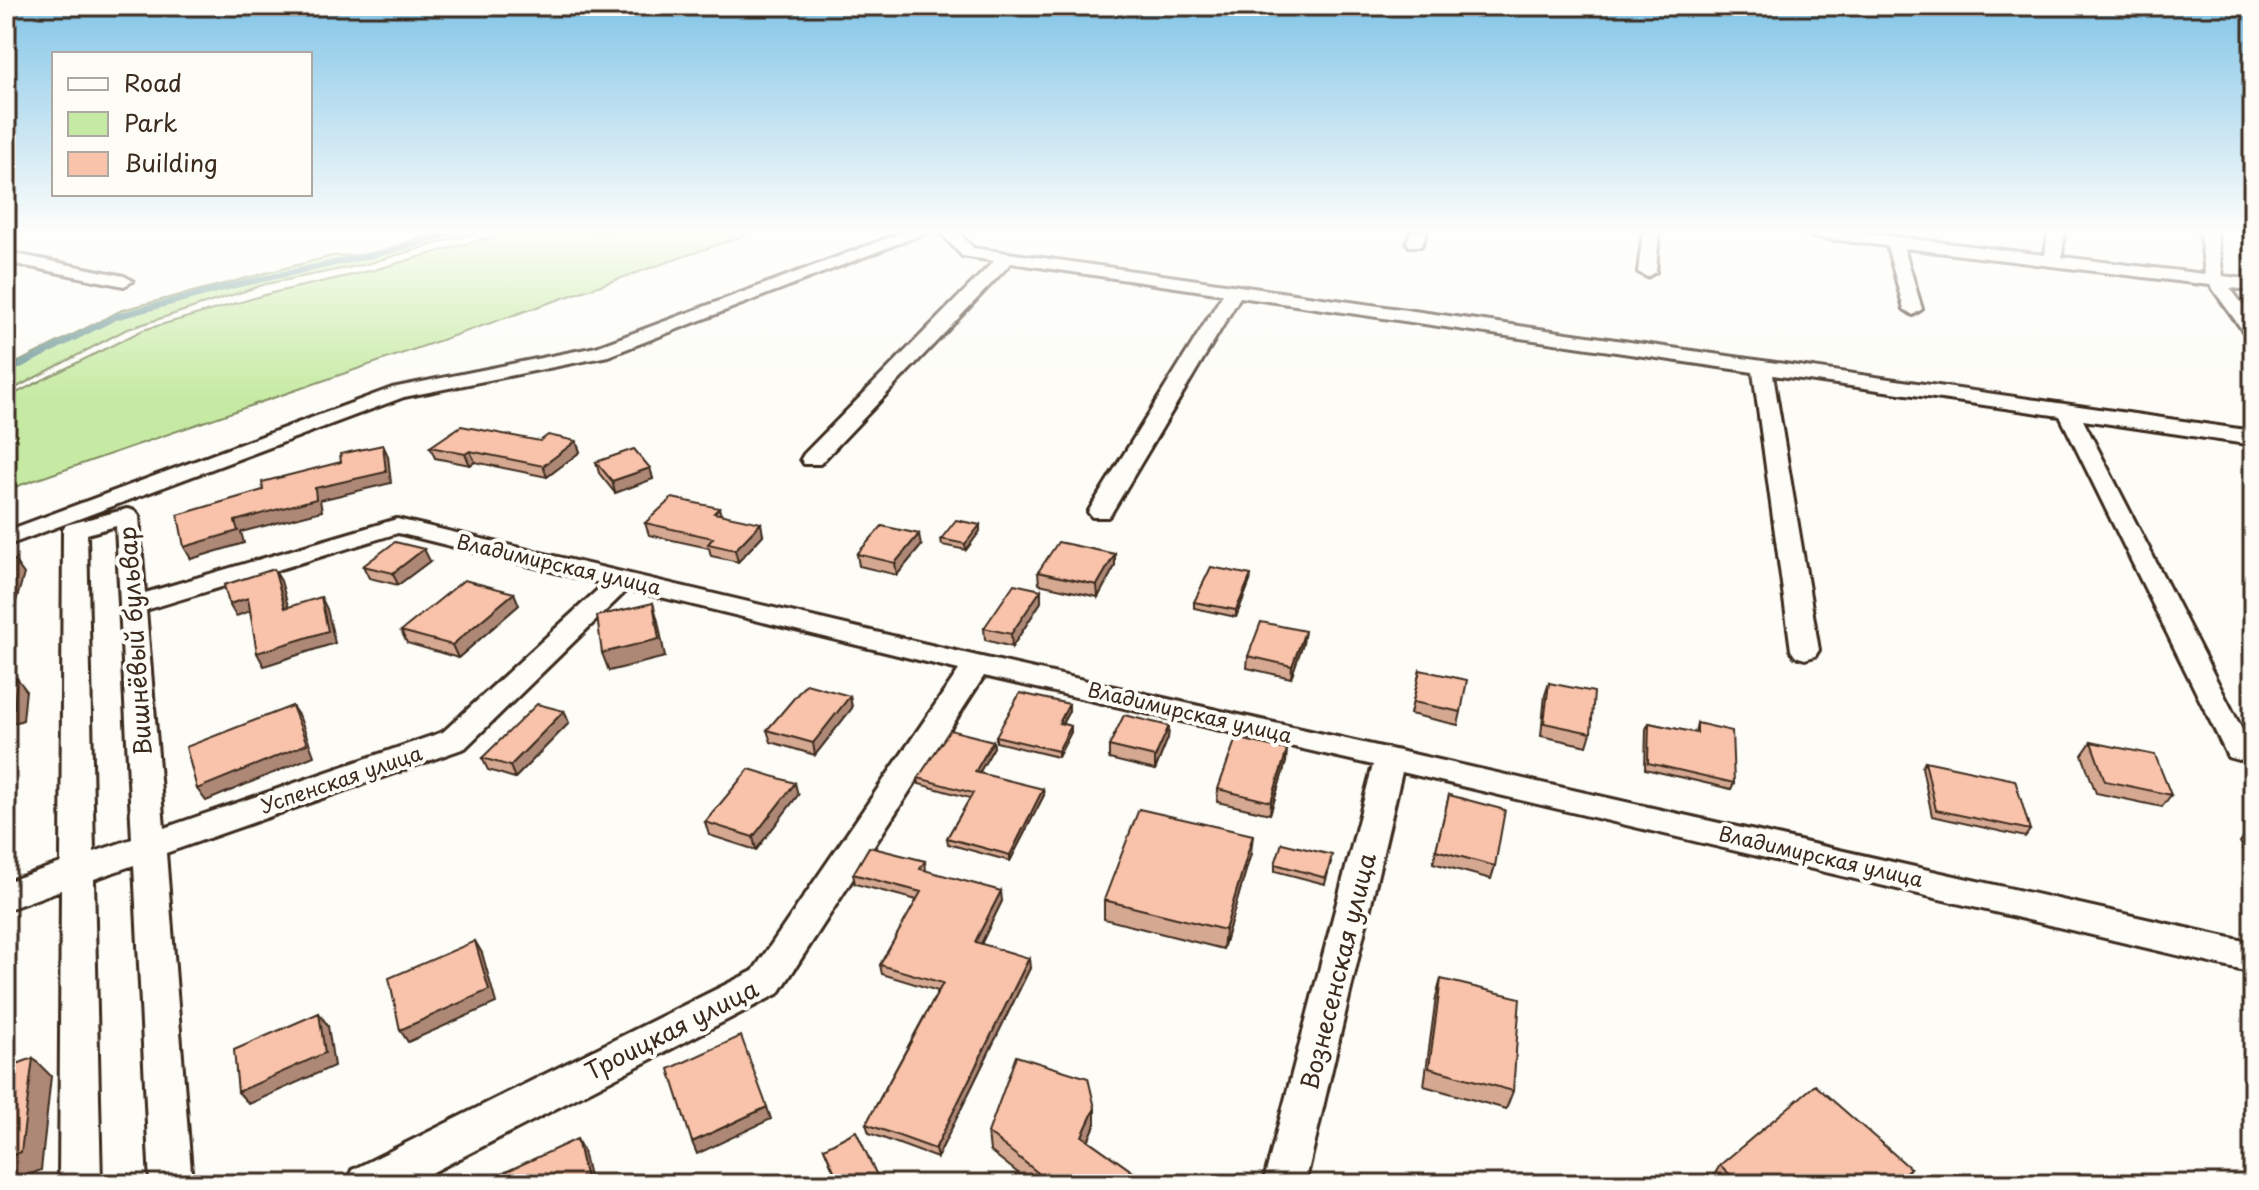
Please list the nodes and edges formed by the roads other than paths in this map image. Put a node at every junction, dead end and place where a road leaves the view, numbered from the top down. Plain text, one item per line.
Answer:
1 (772, 288) edge
2 (978, 288) edge
3 (1217, 288) edge
4 (1907, 288) edge
5 (2221, 288) edge
6 (1235, 290) junction
7 (1913, 309) dead end
8 (2253, 331) edge
9 (1762, 367) junction
10 (2068, 411) junction
11 (2253, 438) edge
12 (812, 459) dead end
13 (1100, 512) dead end
14 (6, 539) edge
15 (624, 579) junction
16 (132, 606) junction
17 (1805, 650) dead end
18 (977, 665) junction
19 (2239, 749) dead end
20 (1390, 758) junction
21 (148, 845) junction
22 (76, 869) junction
23 (6, 896) edge
24 (2253, 958) edge
25 (80, 1184) edge
26 (171, 1184) edge
27 (367, 1184) edge
28 (1284, 1184) edge

1 - 14 street
2 - 12 street
3 - 6 street
4 - 7 street
5 - 8 street
6 - 9 street
6 - 13 street
9 - 10 street
9 - 17 street
10 - 11 street
10 - 19 street
15 - 16 street, Владимирская улица
15 - 18 street, Владимирская улица
15 - 21 street, Успенская улица
16 - 21 street, Вишнёвый бульвар
16 - 22 street, Вишнёвый бульвар
18 - 20 street, Владимирская улица
18 - 27 street, Троицкая улица
20 - 24 street, Владимирская улица
20 - 28 street, Вознесенская улица
21 - 22 street, Успенская улица
21 - 26 street, Вишнёвый бульвар
22 - 23 street, Успенская улица
22 - 25 street, Вишнёвый бульвар

